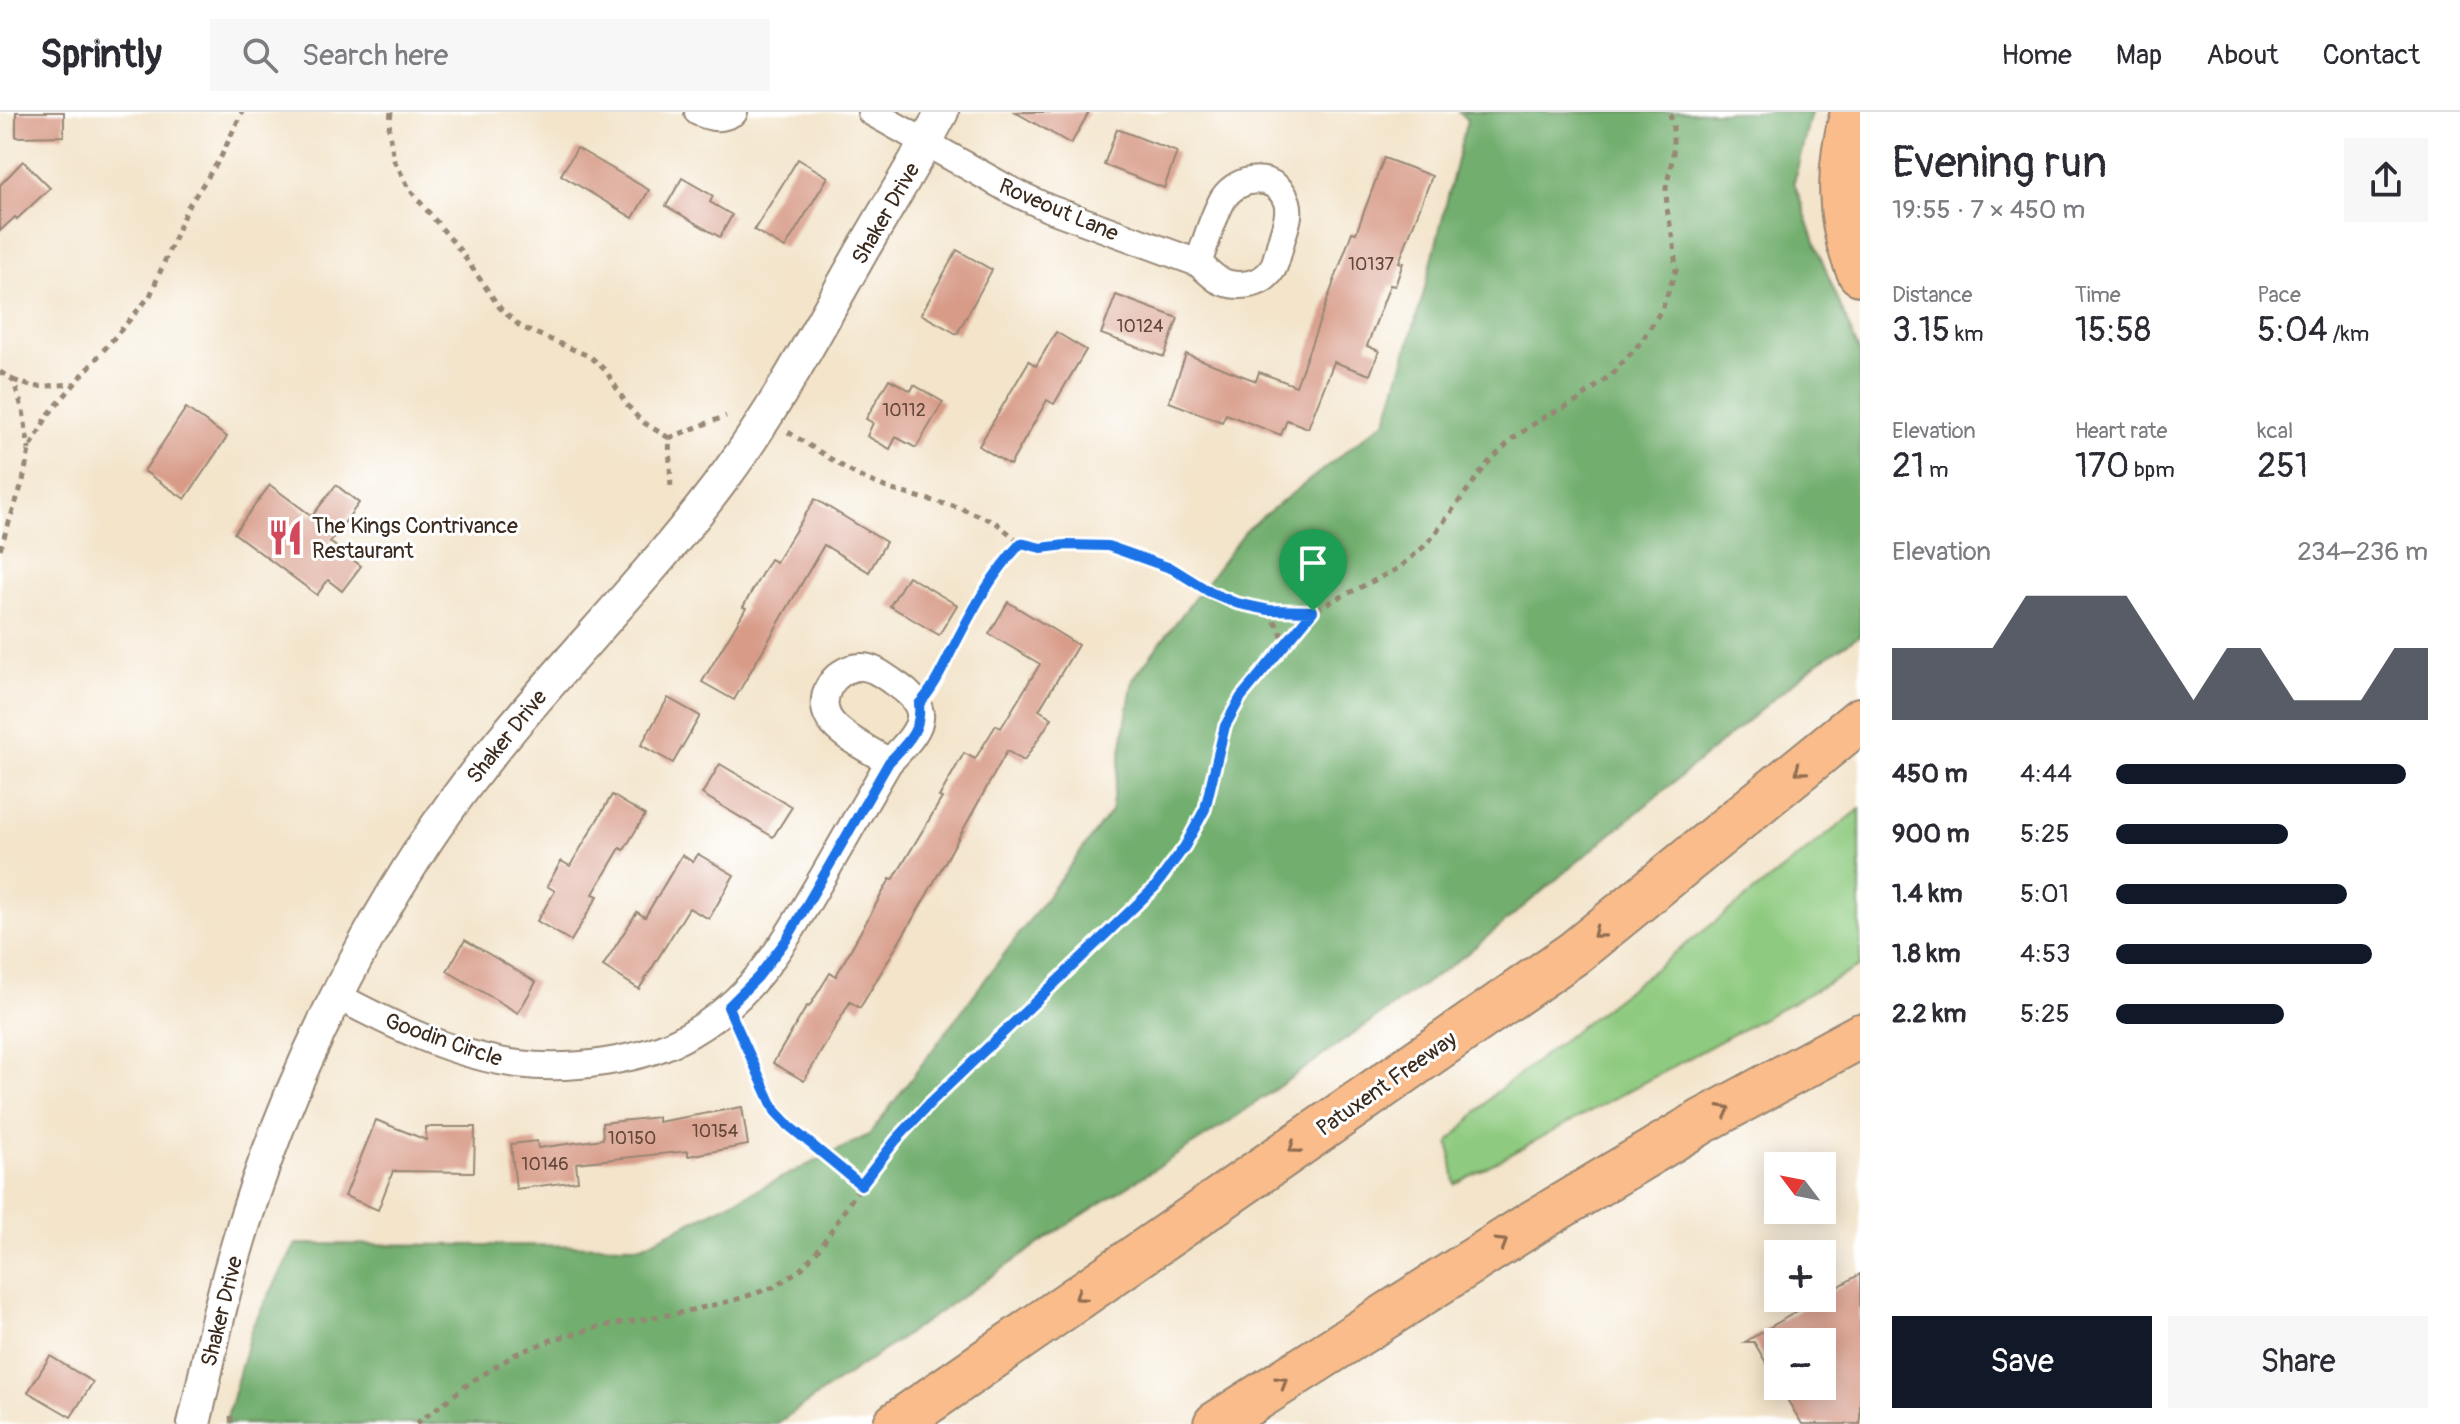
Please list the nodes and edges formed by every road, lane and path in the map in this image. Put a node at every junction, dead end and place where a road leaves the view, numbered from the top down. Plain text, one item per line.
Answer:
1 (242, 112) edge
2 (391, 112) edge
3 (698, 112) edge
4 (734, 112) edge
5 (871, 112) edge
6 (942, 112) edge
7 (1669, 112) edge
8 (1853, 112) edge
9 (925, 144) junction
10 (1198, 263) dead end
11 (1860, 273) edge
12 (0, 372) edge
13 (13, 380) junction
14 (73, 384) junction
15 (726, 416) dead end
16 (793, 436) dead end
17 (669, 438) junction
18 (29, 450) junction
19 (671, 491) dead end
20 (1021, 543) junction
21 (0, 549) edge
22 (1269, 610) junction
23 (1313, 611) junction
24 (1286, 643) junction
25 (919, 704) junction
26 (1860, 720) edge
27 (889, 762) junction
28 (337, 996) junction
29 (728, 1007) junction
30 (1860, 1036) edge
31 (861, 1185) junction
32 (231, 1416) dead end
33 (194, 1424) edge
34 (232, 1424) edge
35 (416, 1424) edge
36 (896, 1424) edge
37 (1216, 1424) edge

1 - 14 path
2 - 17 path
3 - 4 street
5 - 9 street, Roveout Lane
6 - 9 street, Shaker Drive
7 - 23 path
8 - 11 highway
9 - 10 street, Roveout Lane
9 - 28 street, Shaker Drive
12 - 13 path
13 - 14 path
13 - 18 path
14 - 18 path
15 - 17 path
16 - 20 path
17 - 19 path
18 - 21 path
20 - 22 path
20 - 25 path
22 - 23 path
22 - 24 path
23 - 24 path
24 - 31 path
25 - 27 street, Goodin Circle
25 - 27 street
26 -> 36 highway, Patuxent Freeway
27 - 29 street, Goodin Circle
28 - 29 street, Goodin Circle
28 - 33 street, Shaker Drive
29 - 31 path
37 -> 30 highway
31 - 35 path
32 - 34 path

